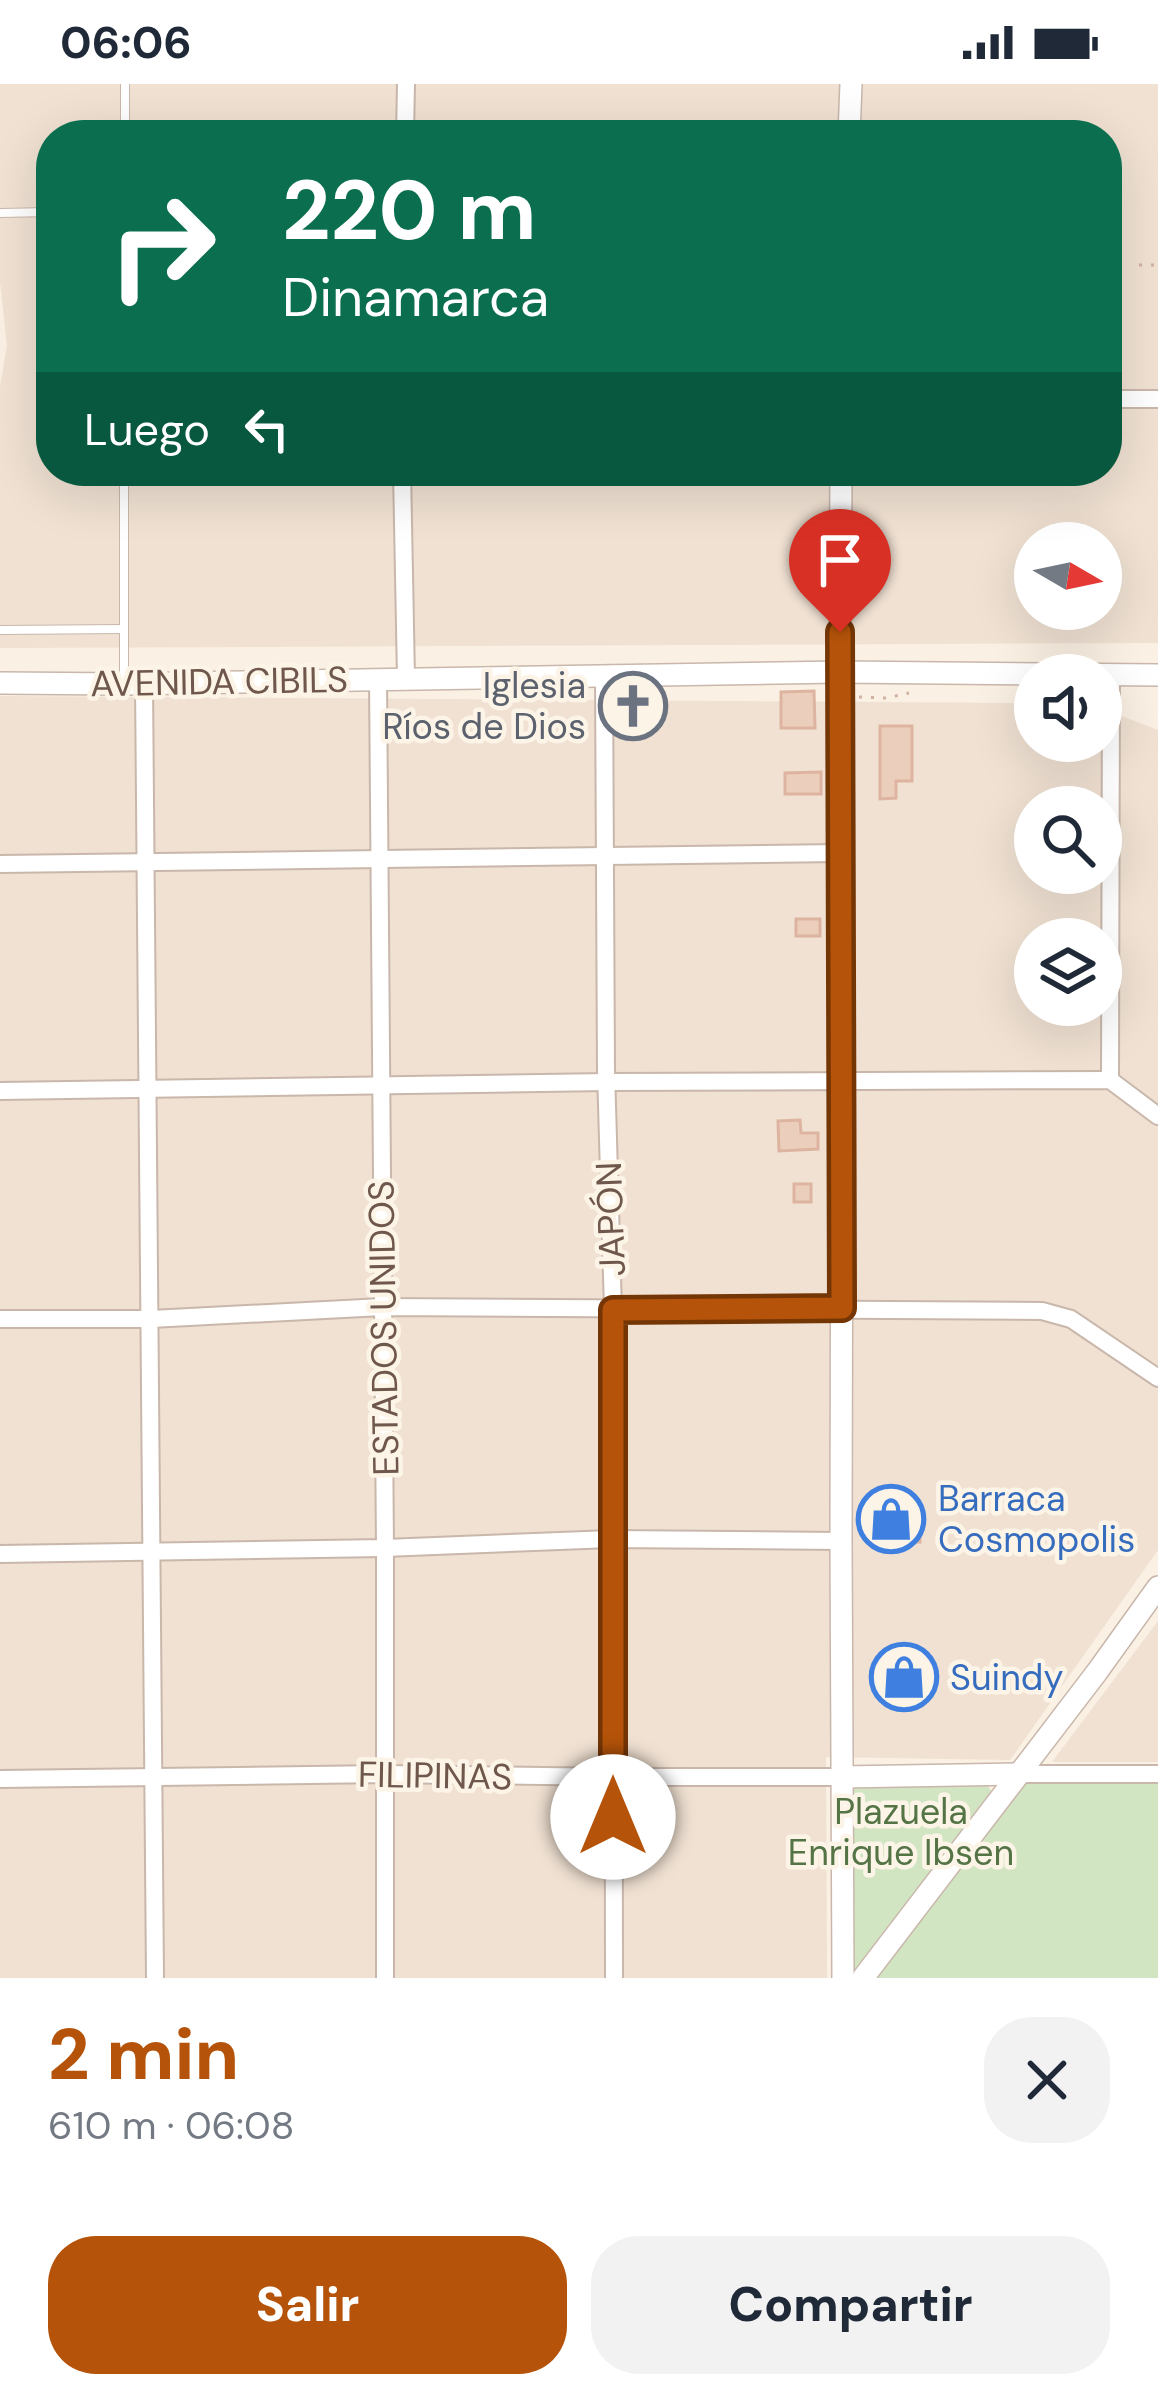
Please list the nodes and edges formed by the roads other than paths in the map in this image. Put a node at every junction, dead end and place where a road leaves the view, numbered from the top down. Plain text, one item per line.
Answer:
1 (125, 84) edge
2 (406, 84) edge
3 (851, 84) edge
4 (124, 120) edge
5 (405, 120) edge
6 (850, 120) edge
7 (36, 212) edge
8 (0, 213) edge
9 (1122, 399) edge
10 (1158, 399) edge
11 (124, 486) edge
12 (402, 486) edge
13 (841, 486) edge
14 (124, 629) junction
15 (0, 630) edge
16 (840, 672) junction
17 (1014, 673) edge
18 (1122, 674) edge
19 (604, 675) junction
20 (1158, 675) edge
21 (406, 678) junction
22 (377, 679) junction
23 (0, 682) edge
24 (134, 684) junction
25 (1112, 762) edge
26 (839, 853) junction
27 (604, 855) junction
28 (377, 859) junction
29 (146, 862) junction
30 (0, 864) edge
31 (1111, 1080) junction
32 (842, 1081) junction
33 (607, 1082) junction
34 (381, 1084) junction
35 (149, 1090) junction
36 (0, 1091) edge
37 (1158, 1116) edge
38 (382, 1307) junction
39 (842, 1308) junction
40 (613, 1310) junction
41 (0, 1319) edge
42 (151, 1319) junction
43 (1158, 1378) edge
44 (611, 1539) junction
45 (841, 1541) junction
46 (385, 1548) junction
47 (0, 1553) edge
48 (153, 1553) junction
49 (1158, 1587) edge
50 (385, 1774) junction
51 (1019, 1774) junction
52 (1158, 1774) edge
53 (153, 1776) junction
54 (613, 1777) junction
55 (842, 1777) junction
56 (0, 1779) edge
57 (155, 1978) edge
58 (385, 1978) edge
59 (614, 1978) edge
60 (844, 1978) edge
61 (863, 1978) edge

1 - 4 lane
2 - 5 street
3 - 6 street
7 - 8 lane
9 - 10 street
11 - 14 lane
12 - 21 street
13 - 16 street
14 - 15 lane
14 - 24 lane
16 - 17 street, AVENIDA CIBILS
16 - 19 street, AVENIDA CIBILS
16 - 26 street
18 - 20 street, AVENIDA CIBILS
19 - 21 street, AVENIDA CIBILS
19 - 27 street, JAPÓN
21 - 22 street, AVENIDA CIBILS
22 - 24 street, AVENIDA CIBILS
22 - 28 street, ESTADOS UNIDOS
23 - 24 street, AVENIDA CIBILS
24 - 29 street
25 - 31 street
26 - 27 street
26 - 32 street
27 - 28 street
27 - 33 street, JAPÓN
28 - 29 street
28 - 34 street, ESTADOS UNIDOS
29 - 30 street
29 - 35 street
31 - 32 street
31 - 37 street
32 - 33 street
32 - 39 street
33 - 34 street
33 - 40 street, JAPÓN
34 - 35 street
34 - 38 street, ESTADOS UNIDOS
35 - 36 street
35 - 42 street
38 - 40 street
38 - 42 street
38 - 46 street, ESTADOS UNIDOS
39 - 40 street
39 - 43 street
39 - 45 street
40 - 44 street, JAPÓN
41 - 42 street
42 - 48 street
44 - 45 street
44 - 46 street
44 - 54 street, JAPÓN
45 - 55 street
46 - 48 street
46 - 50 street, ESTADOS UNIDOS
47 - 48 street
48 - 53 street
49 - 51 street
50 - 53 street, FILIPINAS
50 - 54 street, FILIPINAS
50 - 58 street, ESTADOS UNIDOS
51 - 52 street, FILIPINAS
51 - 55 street, FILIPINAS
51 - 61 street
53 - 56 street, FILIPINAS
53 - 57 street
54 - 55 street, FILIPINAS
54 - 59 street, JAPÓN
55 - 60 street

